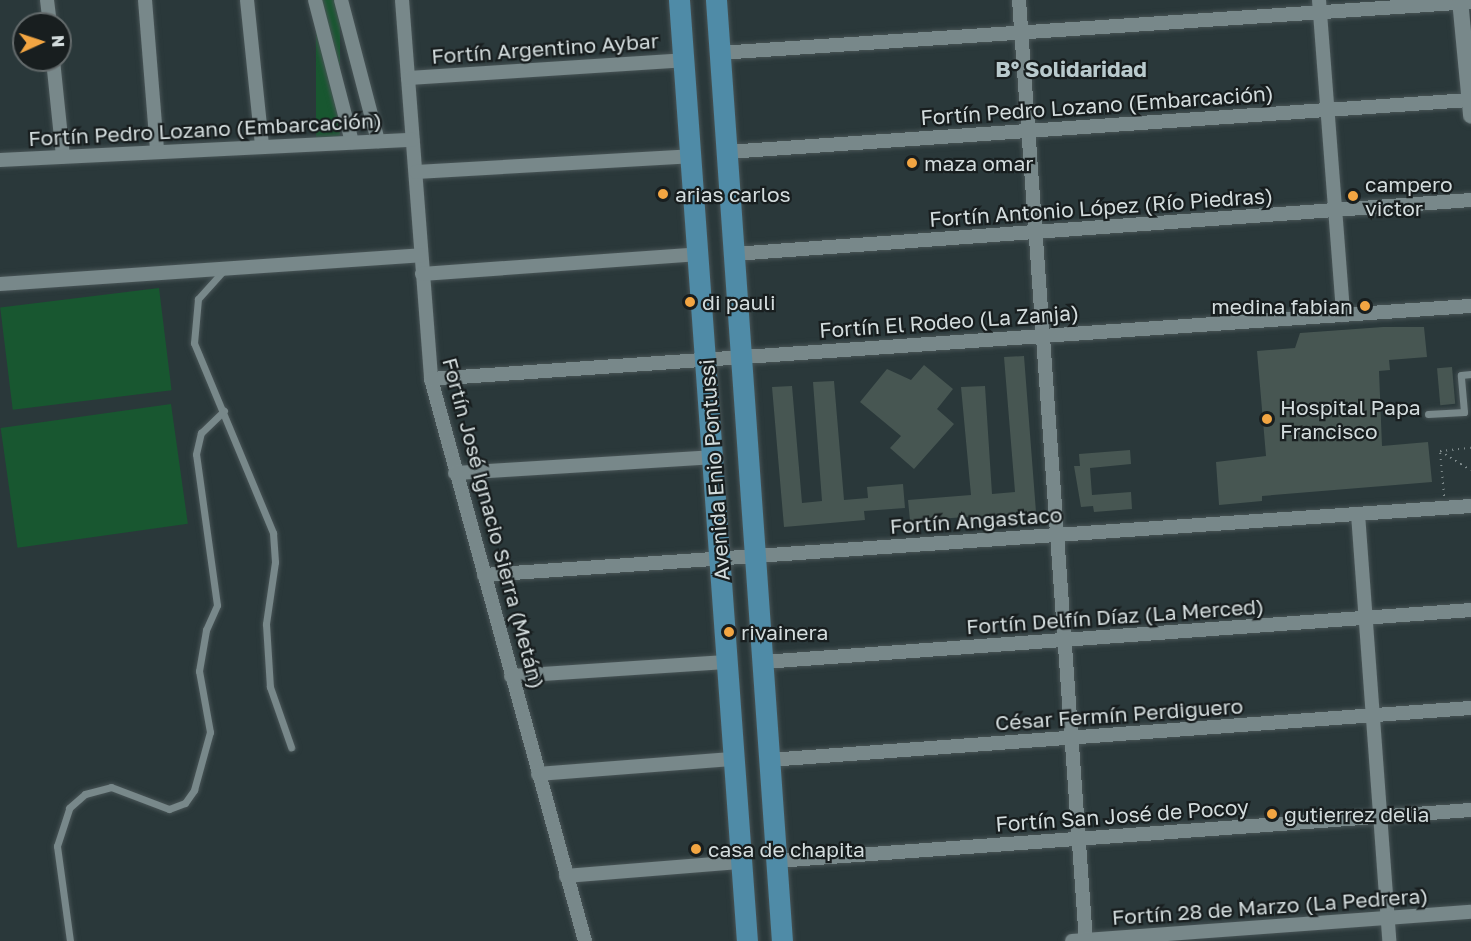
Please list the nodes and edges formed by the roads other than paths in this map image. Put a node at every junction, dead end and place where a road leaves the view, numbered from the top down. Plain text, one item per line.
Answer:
1 (145, 0) edge
2 (247, 0) edge
3 (315, 0) edge
4 (341, 0) edge
5 (402, 0) edge
6 (679, 0) edge
7 (716, 0) edge
8 (1019, 0) edge
9 (1463, 2) edge
10 (1320, 6) edge
11 (1466, 22) edge
12 (1022, 32) junction
13 (719, 53) junction
14 (684, 60) junction
15 (54, 72) edge
16 (408, 78) junction
17 (1470, 107) edge
18 (1328, 110) junction
19 (1028, 132) junction
20 (413, 140) junction
21 (378, 141) junction
22 (352, 142) junction
23 (261, 145) junction
24 (157, 150) junction
25 (727, 152) junction
26 (63, 156) junction
27 (691, 156) junction
28 (0, 160) edge
29 (416, 172) junction
30 (1471, 200) edge
31 (1335, 211) junction
32 (1035, 232) junction
33 (699, 254) junction
34 (734, 254) junction
35 (421, 255) junction
36 (224, 270) junction
37 (422, 274) junction
38 (0, 284) edge
39 (1471, 306) edge
40 (1343, 315) junction
41 (1041, 336) junction
42 (741, 357) junction
43 (706, 359) junction
44 (1471, 374) edge
45 (431, 379) junction
46 (224, 411) junction
47 (1428, 414) dead end
48 (713, 457) junction
49 (455, 473) junction
50 (1471, 506) edge
51 (1358, 514) junction
52 (1058, 535) junction
53 (755, 556) junction
54 (720, 558) junction
55 (484, 575) junction
56 (1471, 610) edge
57 (1366, 619) junction
58 (1065, 640) junction
59 (727, 662) junction
60 (762, 662) junction
61 (511, 676) junction
62 (1471, 708) edge
63 (1374, 716) junction
64 (1071, 738) junction
65 (291, 747) dead end
66 (734, 759) junction
67 (769, 760) junction
68 (538, 774) junction
69 (1471, 810) edge
70 (1379, 817) junction
71 (1079, 839) junction
72 (776, 861) junction
73 (741, 862) junction
74 (566, 876) junction
75 (1471, 912) edge
76 (1387, 918) junction
77 (1086, 940) edge
78 (70, 941) edge
79 (585, 941) edge
80 (747, 941) edge
81 (782, 941) edge
82 (1072, 941) edge
83 (1389, 941) edge

1 - 24 street
2 - 23 street
3 - 22 street
4 - 21 street
5 - 16 street, Fortín José Ignacio Sierra (Metán)
6 - 14 main road, Avenida Enio Pontussi
7 - 13 main road, Avenida Enio Pontussi
8 - 12 street
9 - 10 street
9 - 11 street
10 - 12 street
10 - 18 street
11 - 17 street
12 - 13 street
12 - 19 street
13 - 25 main road, Avenida Enio Pontussi
14 - 16 street, Fortín Argentino Aybar
14 - 27 main road, Avenida Enio Pontussi
15 - 26 street
16 - 20 street, Fortín José Ignacio Sierra (Metán)
17 - 18 street, Fortín Pedro Lozano (Embarcación)
18 - 19 street, Fortín Pedro Lozano (Embarcación)
18 - 31 street
19 - 25 street, Fortín Pedro Lozano (Embarcación)
19 - 32 street
20 - 21 street, Fortín Pedro Lozano (Embarcación)
20 - 29 street, Fortín José Ignacio Sierra (Metán)
21 - 22 street, Fortín Pedro Lozano (Embarcación)
22 - 23 street, Fortín Pedro Lozano (Embarcación)
23 - 24 street, Fortín Pedro Lozano (Embarcación)
24 - 26 street, Fortín Pedro Lozano (Embarcación)
25 - 34 main road, Avenida Enio Pontussi
26 - 28 street, Fortín Pedro Lozano (Embarcación)
27 - 29 street
27 - 33 main road, Avenida Enio Pontussi
29 - 35 street, Fortín José Ignacio Sierra (Metán)
30 - 31 street, Fortín Antonio López (Río Piedras)
31 - 32 street, Fortín Antonio López (Río Piedras)
31 - 40 street
32 - 34 street, Fortín Antonio López (Río Piedras)
32 - 41 street
33 - 37 street
33 - 43 main road, Avenida Enio Pontussi
34 - 42 main road, Avenida Enio Pontussi
35 - 36 street
35 - 37 street, Fortín José Ignacio Sierra (Metán)
36 - 38 street
36 - 46 lane
37 - 45 street, Fortín José Ignacio Sierra (Metán)
39 - 40 street, Fortín El Rodeo (La Zanja)
40 - 41 street, Fortín El Rodeo (La Zanja)
41 - 42 street, Fortín El Rodeo (La Zanja)
41 - 52 street
42 - 43 street, Fortín El Rodeo (La Zanja)
42 - 53 main road, Avenida Enio Pontussi
43 - 45 street, Fortín El Rodeo (La Zanja)
43 - 48 main road, Avenida Enio Pontussi
44 - 47 lane
45 - 49 street, Fortín José Ignacio Sierra (Metán)
46 - 65 lane
46 - 78 lane
48 - 49 street
48 - 54 main road, Avenida Enio Pontussi
49 - 55 street, Fortín José Ignacio Sierra (Metán)
50 - 51 street, Fortín Angastaco
51 - 52 street, Fortín Angastaco
51 - 57 street
52 - 53 street, Fortín Angastaco
52 - 58 street
53 - 54 street, Fortín Angastaco
53 - 60 main road, Avenida Enio Pontussi
54 - 55 street, Fortín Angastaco
54 - 59 main road, Avenida Enio Pontussi
55 - 61 street, Fortín José Ignacio Sierra (Metán)
56 - 57 street, Fortín Delfín Díaz (La Merced)
57 - 58 street, Fortín Delfín Díaz (La Merced)
57 - 63 street
58 - 60 street, Fortín Delfín Díaz (La Merced)
58 - 64 street
59 - 61 street
59 - 66 main road, Avenida Enio Pontussi
60 - 67 main road, Avenida Enio Pontussi
61 - 68 street, Fortín José Ignacio Sierra (Metán)
62 - 63 street, César Fermín Perdiguero
63 - 64 street, César Fermín Perdiguero
63 - 70 street
64 - 67 street, César Fermín Perdiguero
64 - 71 street
66 - 68 street
66 - 73 main road, Avenida Enio Pontussi
67 - 72 main road, Avenida Enio Pontussi
68 - 74 street, Fortín José Ignacio Sierra (Metán)
69 - 70 street, Fortín San José de Pocoy
70 - 71 street, Fortín San José de Pocoy
70 - 76 street
71 - 72 street, Fortín San José de Pocoy
71 - 77 street
72 - 81 main road, Avenida Enio Pontussi
73 - 74 street
73 - 80 main road, Avenida Enio Pontussi
74 - 79 street, Fortín José Ignacio Sierra (Metán)
75 - 76 street, Fortín 28 de Marzo (La Pedrera)
76 - 77 street, Fortín 28 de Marzo (La Pedrera)
76 - 83 street
77 - 82 street, Fortín 28 de Marzo (La Pedrera)

